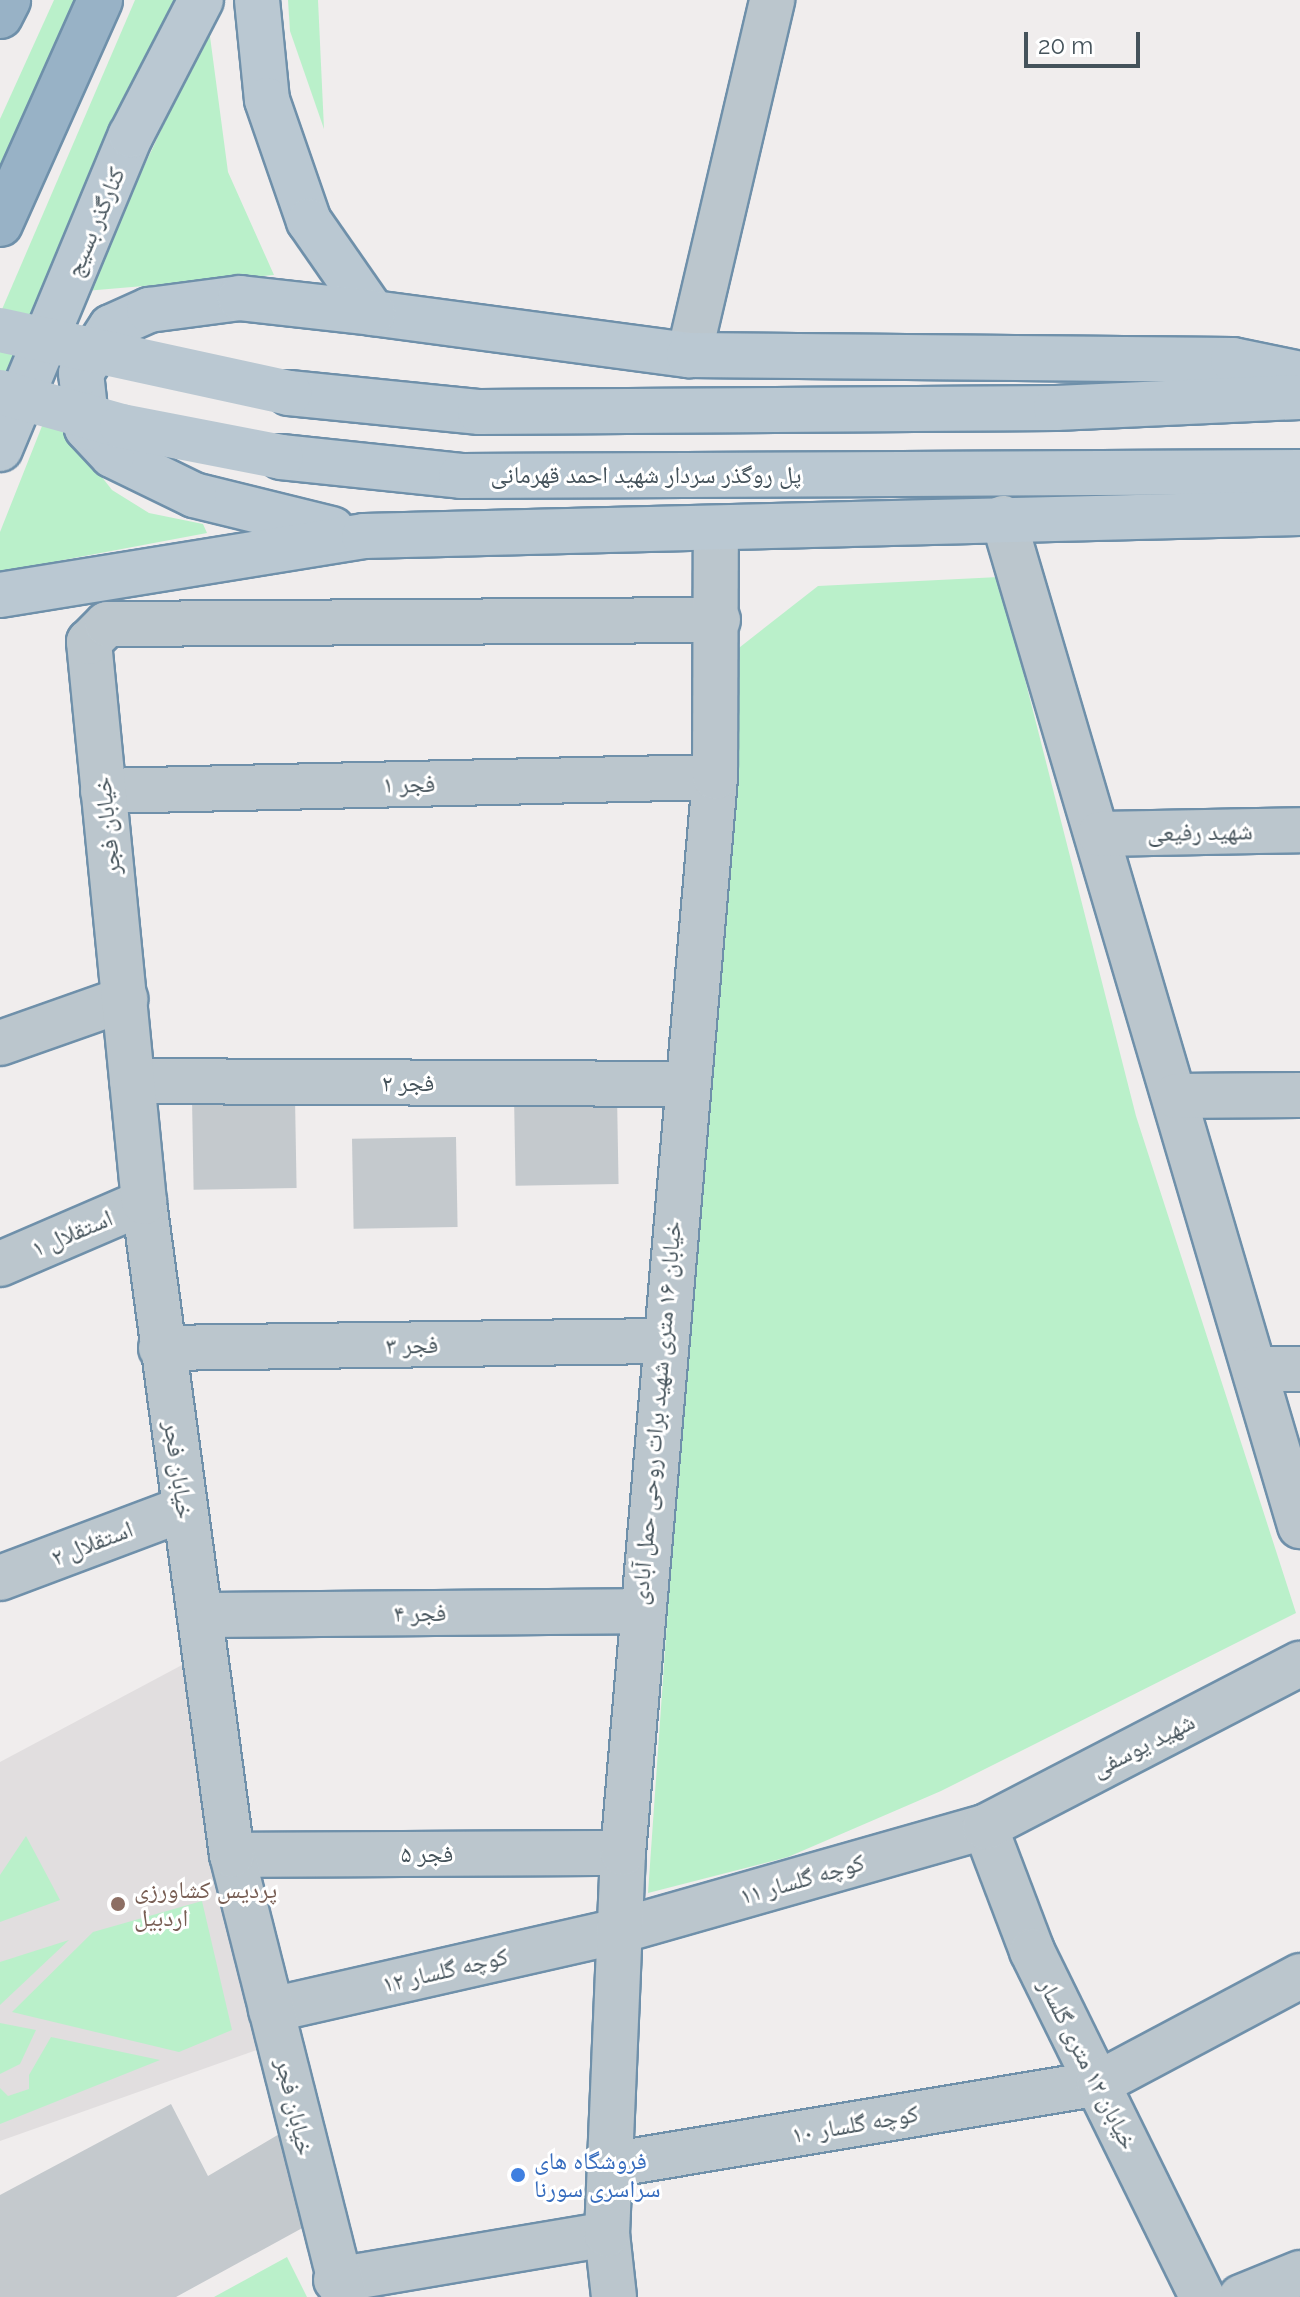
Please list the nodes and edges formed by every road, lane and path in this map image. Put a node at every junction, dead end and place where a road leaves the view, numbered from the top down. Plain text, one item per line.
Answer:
1 (8, 0) edge
2 (100, 0) edge
3 (201, 0) edge
4 (257, 0) edge
5 (772, 0) edge
6 (0, 16) edge
7 (0, 224) edge
8 (373, 313) junction
9 (0, 330) edge
10 (689, 355) junction
11 (1300, 374) edge
12 (0, 392) edge
13 (1300, 397) edge
14 (0, 449) edge
15 (1300, 472) edge
16 (1300, 513) edge
17 (1003, 518) junction
18 (716, 531) junction
19 (364, 536) junction
20 (0, 595) edge
21 (718, 620) junction
22 (715, 777) junction
23 (103, 791) junction
24 (1300, 830) edge
25 (1100, 834) junction
26 (125, 999) junction
27 (0, 1043) edge
28 (132, 1081) junction
29 (684, 1084) junction
30 (1300, 1095) edge
31 (1176, 1096) junction
32 (144, 1202) junction
33 (0, 1264) edge
34 (662, 1341) junction
35 (161, 1348) junction
36 (1257, 1369) junction
37 (1300, 1369) edge
38 (184, 1509) junction
39 (1300, 1526) edge
40 (0, 1578) edge
41 (640, 1611) junction
42 (201, 1615) junction
43 (1300, 1664) edge
44 (985, 1827) junction
45 (623, 1853) junction
46 (232, 1855) junction
47 (619, 1931) junction
48 (1300, 1976) edge
49 (271, 2010) junction
50 (1099, 2083) junction
51 (610, 2165) junction
52 (607, 2234) junction
53 (1300, 2273) edge
54 (340, 2288) edge
55 (614, 2297) edge
56 (1202, 2297) edge
57 (1241, 2297) edge

1 - 6 highway
2 - 7 highway
3 - 14 main road, کنارگذر بسیج
4 - 8 main road
5 - 10 street
8 - 10 main road
8 - 19 main road
9 - 13 main road, bridge
10 - 11 main road
12 - 15 main road, پل روگذر سردار شهید احمد قهرمانی, bridge
16 - 17 main road
17 - 18 main road
17 - 25 street
18 - 19 main road
18 - 21 street, خیابان ۱۶ متری شهید برات روحی حمل آبادی
19 - 20 main road
21 - 22 street, خیابان ۱۶ متری شهید برات روحی حمل آبادی
21 - 23 street, خیابان فجر
22 - 23 street, فجر ۱
22 - 29 street, خیابان ۱۶ متری شهید برات روحی حمل آبادی
23 - 26 street, خیابان فجر
24 - 25 street, شهید رفیعی
25 - 31 street
26 - 27 street
26 - 28 street, خیابان فجر
28 - 29 street, فجر ۲
28 - 32 street, خیابان فجر
29 - 34 street, خیابان ۱۶ متری شهید برات روحی حمل آبادی
30 - 31 street
31 - 36 street
32 - 33 street, استقلال ۱
32 - 35 street, خیابان فجر
34 - 35 street, فجر ۳
34 - 41 street, خیابان ۱۶ متری شهید برات روحی حمل آبادی
35 - 38 street, خیابان فجر
36 - 37 street
36 - 39 street
38 - 40 street, استقلال ۲
38 - 42 street, خیابان فجر
41 - 42 street, فجر ۴
41 - 45 street, خیابان ۱۶ متری شهید برات روحی حمل آبادی
42 - 46 street, خیابان فجر
43 - 44 street, شهید یوسفی
44 - 47 street, کوچه گلسار ۱۱
44 - 50 street, خیابان ۱۲ متری گلسار
45 - 46 street, فجر ۵
45 - 47 street, خیابان ۱۶ متری شهید برات روحی حمل آبادی
46 - 49 street, خیابان فجر
47 - 49 street, کوچه گلسار ۱۲
47 - 51 street, خیابان ۱۶ متری شهید برات روحی حمل آبادی
48 - 50 street, کوچه گلسار ۱۰
49 - 54 street, خیابان فجر
50 - 51 street, کوچه گلسار ۱۰
50 - 56 street, خیابان ۱۲ متری گلسار
51 - 52 street, خیابان ۱۶ متری شهید برات روحی حمل آبادی
52 - 54 street
52 - 55 street, خیابان ۱۶ متری شهید برات روحی حمل آبادی
53 - 57 street

